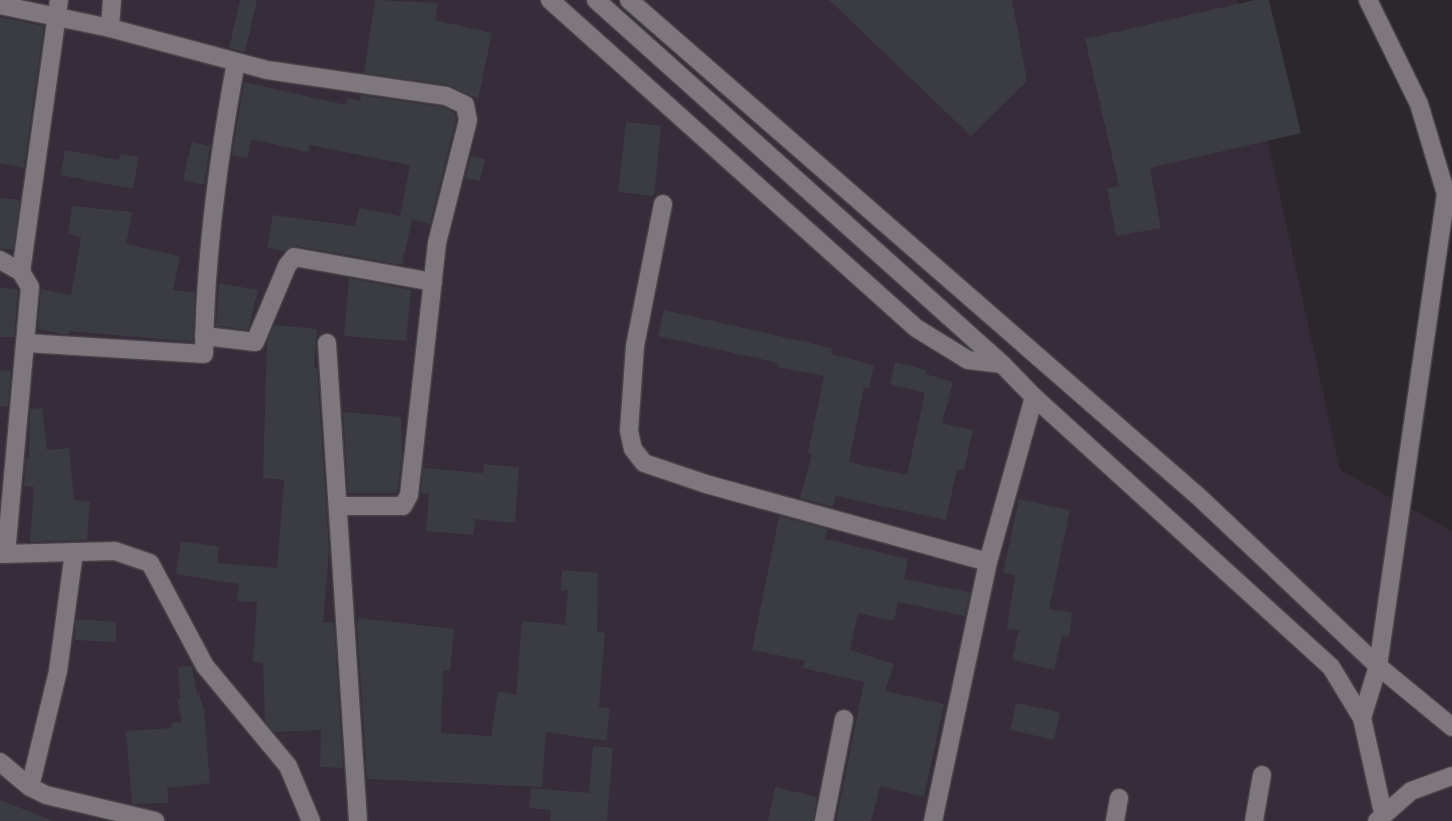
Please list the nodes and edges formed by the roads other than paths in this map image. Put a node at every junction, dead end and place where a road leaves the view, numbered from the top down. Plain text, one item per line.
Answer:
1 (113, 0) edge
2 (550, 0) edge
3 (596, 0) edge
4 (629, 0) edge
5 (1368, 0) edge
6 (0, 5) edge
7 (58, 8) edge
8 (110, 27) junction
9 (236, 62) junction
10 (663, 204) dead end
11 (0, 260) edge
12 (21, 272) junction
13 (433, 282) junction
14 (204, 336) junction
15 (26, 343) junction
16 (327, 343) dead end
17 (1002, 364) junction
18 (1034, 397) junction
19 (338, 506) junction
20 (74, 552) junction
21 (3, 554) edge
22 (988, 562) junction
23 (1378, 666) junction
24 (1362, 718) junction
25 (844, 719) dead end
26 (1452, 727) edge
27 (0, 762) edge
28 (1262, 775) dead end
29 (1452, 776) edge
30 (30, 787) junction
31 (1119, 798) dead end
32 (1380, 817) edge
33 (155, 821) edge
34 (311, 821) edge
35 (358, 821) edge
36 (824, 821) edge
37 (933, 821) edge
38 (1115, 821) edge
39 (1254, 821) edge

1 - 8 street
2 - 17 street
3 - 17 street
4 - 23 street
5 - 23 street
6 - 7 street
7 - 8 street
7 - 12 street
8 - 9 street
9 - 13 street
9 - 14 street
10 - 22 street
11 - 12 street
12 - 15 street
13 - 14 street
13 - 19 street
14 - 15 street
15 - 21 street
16 - 19 street
17 - 18 street
18 - 22 street
18 - 24 street
19 - 35 street
20 - 21 street
20 - 30 street
20 - 34 street
22 - 37 street
23 - 24 street
23 - 26 street
24 - 32 street
25 - 36 street
27 - 30 street
28 - 39 street
29 - 32 street
30 - 33 street
31 - 38 street

